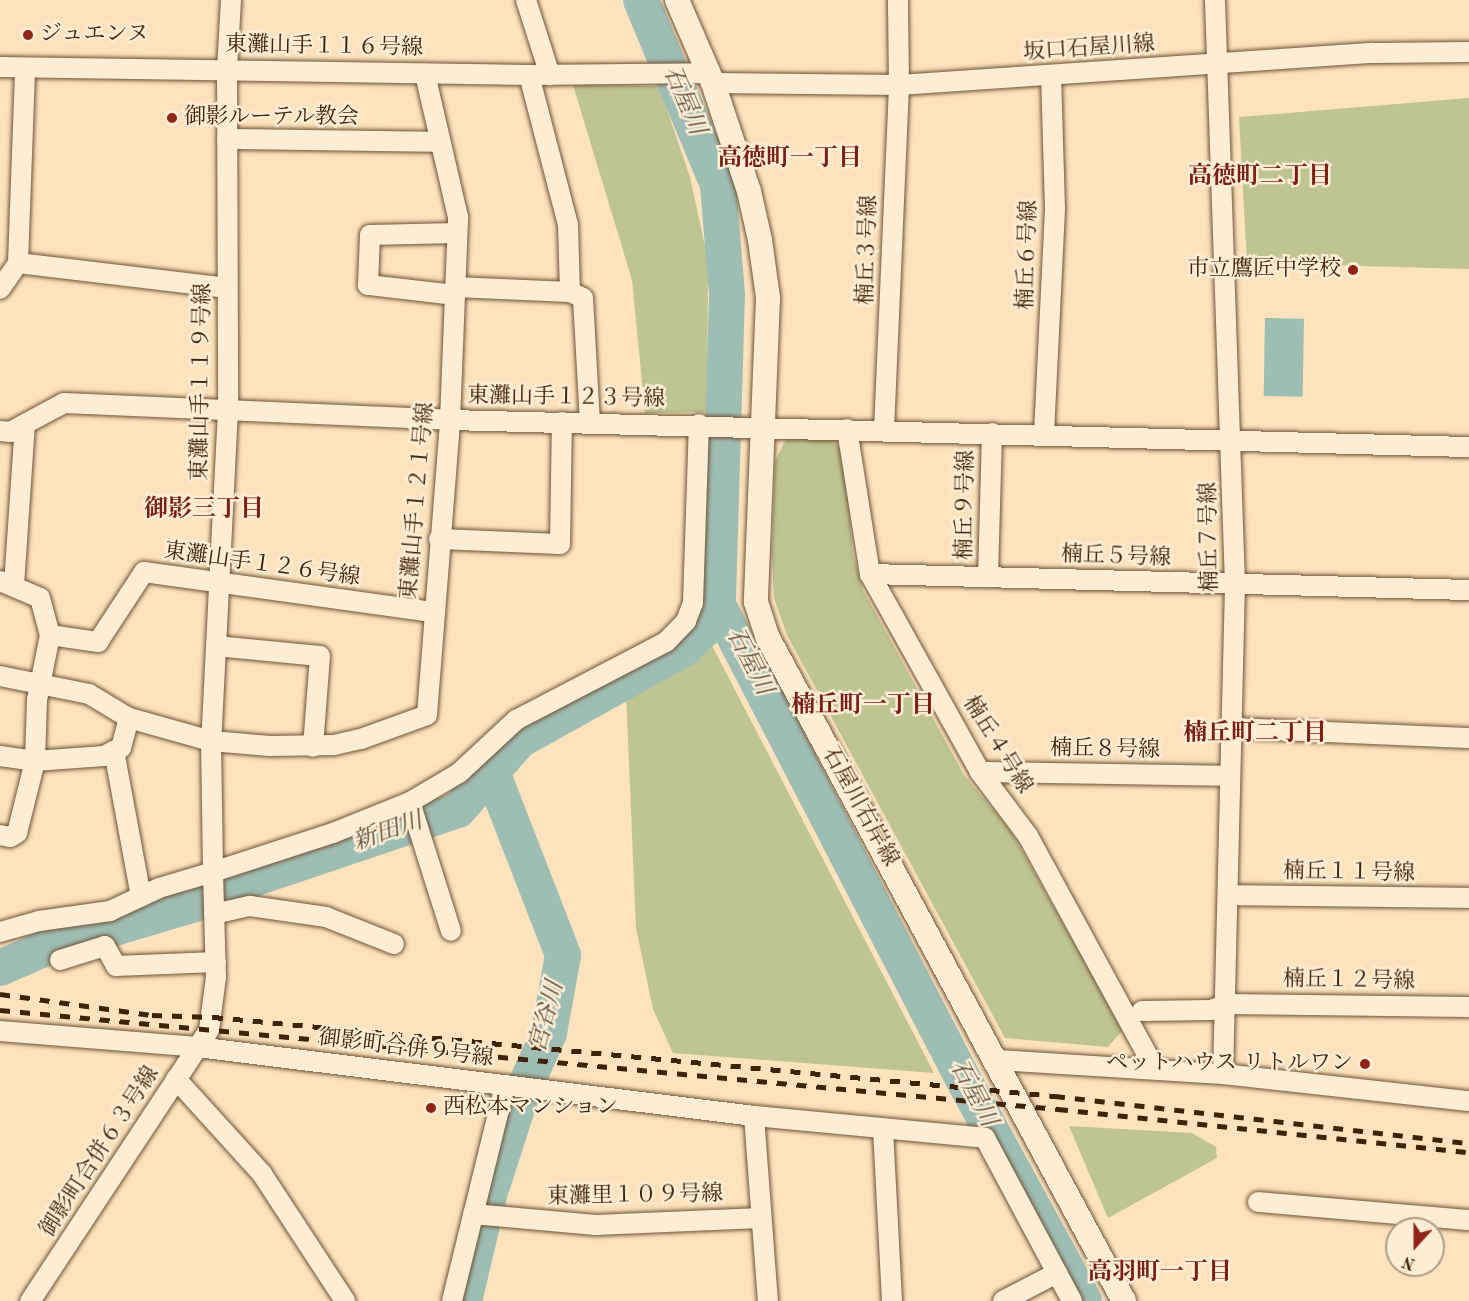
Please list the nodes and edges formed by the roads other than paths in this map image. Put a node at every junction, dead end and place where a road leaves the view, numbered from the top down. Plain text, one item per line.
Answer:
1 (231, 0) edge
2 (526, 0) edge
3 (677, 0) edge
4 (898, 0) edge
5 (1215, 0) edge
6 (1469, 52) edge
7 (1218, 63) junction
8 (0, 67) edge
9 (26, 68) junction
10 (227, 69) junction
11 (425, 74) junction
12 (529, 75) junction
13 (550, 75) junction
14 (651, 76) joint
15 (703, 77) junction
16 (1051, 77) junction
17 (899, 85) junction
18 (227, 139) junction
19 (441, 142) junction
20 (457, 233) junction
21 (18, 264) junction
22 (228, 288) junction
23 (0, 289) edge
24 (455, 291) junction
25 (570, 292) junction
26 (228, 410) junction
27 (450, 420) junction
28 (562, 422) junction
29 (590, 422) junction
30 (25, 424) junction
31 (703, 424) junction
32 (763, 426) junction
33 (847, 429) junction
34 (885, 430) junction
35 (0, 431) edge
36 (992, 433) junction
37 (1044, 434) junction
38 (1233, 439) junction
39 (1469, 447) edge
40 (439, 539) junction
41 (870, 574) junction
42 (988, 577) junction
43 (7, 583) edge
44 (219, 585) junction
45 (1235, 585) junction
46 (1469, 590) edge
47 (432, 612) junction
48 (50, 635) junction
49 (216, 646) junction
50 (0, 676) edge
51 (42, 682) junction
52 (129, 718) junction
53 (1231, 728) junction
54 (1469, 738) edge
55 (211, 741) junction
56 (313, 747) junction
57 (114, 751) junction
58 (0, 756) edge
59 (35, 761) junction
60 (980, 771) junction
61 (1229, 776) junction
62 (414, 815) junction
63 (0, 835) edge
64 (213, 877) junction
65 (1228, 895) junction
66 (141, 897) junction
67 (1469, 898) edge
68 (213, 910) junction
69 (451, 931) dead end
70 (0, 932) edge
71 (394, 944) dead end
72 (60, 960) dead end
73 (216, 962) junction
74 (1227, 1004) junction
75 (1469, 1007) edge
76 (1142, 1011) dead end
77 (209, 1030) joint
78 (0, 1031) edge
79 (197, 1047) junction
80 (998, 1060) junction
81 (1155, 1069) junction
82 (1223, 1074) junction
83 (176, 1079) junction
84 (512, 1086) junction
85 (1469, 1101) edge
86 (754, 1116) junction
87 (883, 1129) junction
88 (1258, 1202) dead end
89 (474, 1214) junction
90 (761, 1218) junction
91 (1469, 1220) edge
92 (1057, 1273) junction
93 (30, 1301) edge
94 (345, 1301) edge
95 (452, 1301) edge
96 (768, 1301) edge
97 (892, 1301) edge
98 (1003, 1301) edge
99 (1072, 1301) edge
100 (1125, 1301) edge

1 - 10 street, 東灘山手１１９号線
2 - 13 street
3 - 15 street, 石屋川右岸線
4 - 17 street, 楠丘３号線
5 - 7 street, 楠丘７号線
6 - 7 street, 坂口石屋川線
7 - 16 street, 坂口石屋川線
7 - 38 street, 楠丘７号線
8 - 9 street, 東灘山手１１６号線
9 - 10 street, 東灘山手１１６号線
9 - 21 street
10 - 11 street, 東灘山手１１６号線
10 - 18 street, 東灘山手１１９号線
11 - 12 street, 東灘山手１１６号線
11 - 19 street, 東灘山手１２１号線
12 - 13 street, 東灘山手１１６号線
12 - 25 street
13 - 14 street, 東灘山手１１６号線
14 - 15 street, 坂口石屋川線
15 - 17 street, 坂口石屋川線
15 - 32 street, 石屋川右岸線
16 - 17 street, 坂口石屋川線
16 - 37 street, 楠丘６号線
17 - 34 street, 楠丘３号線
18 - 19 street
18 - 22 street, 東灘山手１１９号線
19 - 20 street, 東灘山手１２１号線
20 - 24 street, 東灘山手１２１号線
20 - 24 street
21 - 22 street
21 - 23 street
22 - 26 street, 東灘山手１１９号線
24 - 25 street
24 - 27 street, 東灘山手１２１号線
25 - 29 street
26 - 27 street, 東灘山手１２３号線
26 - 30 street, 東灘山手１２３号線
26 - 44 street, 東灘山手１１９号線
27 - 28 street, 東灘山手１２３号線
27 - 40 street, 東灘山手１２１号線
28 - 29 street, 東灘山手１２３号線
28 - 40 street
29 - 31 street, 東灘山手１２３号線
30 - 35 street, 東灘山手１２３号線
30 - 43 street
31 - 32 street, 東灘山手１２３号線
31 - 62 street
32 - 33 street, 東灘山手１２３号線
32 - 80 street, 石屋川右岸線
33 - 34 street, 東灘山手１２３号線
33 - 41 street, 楠丘４号線
34 - 36 street, 東灘山手１２３号線
36 - 37 street, 東灘山手１２３号線
36 - 42 street, 楠丘９号線
37 - 38 street, 東灘山手１２３号線
38 - 39 street, 東灘山手１２３号線
38 - 45 street, 楠丘７号線
40 - 47 street, 東灘山手１２１号線
41 - 42 street, 楠丘５号線
41 - 60 street, 楠丘４号線
42 - 45 street, 楠丘５号線
43 - 48 street
44 - 47 street, 東灘山手１２６号線
44 - 48 street, 東灘山手１２６号線
44 - 49 street, 東灘山手１１９号線
45 - 46 street, 楠丘５号線
45 - 53 street, 楠丘７号線
47 - 56 street, 東灘山手１２１号線
48 - 51 street
49 - 55 street, 東灘山手１１９号線
49 - 56 street
50 - 51 street, 東灘山手１２１号線
51 - 52 street, 東灘山手１２１号線
51 - 59 street
52 - 55 street, 東灘山手１２１号線
52 - 57 street
53 - 54 street
53 - 61 street, 楠丘７号線
55 - 56 street, 東灘山手１２１号線
55 - 64 street, 東灘山手１１９号線
57 - 59 street
57 - 66 street
58 - 59 street
59 - 63 street
60 - 61 street, 楠丘８号線
60 - 81 street, 楠丘４号線
61 - 65 street, 楠丘７号線
62 - 64 street
62 - 69 street
64 - 66 street
64 - 68 street, 東灘山手１１９号線
65 - 67 street, 楠丘１１号線
65 - 74 street, 楠丘７号線
66 - 70 street
68 - 71 street
68 - 73 street, 東灘山手１１９号線
72 - 73 street
73 - 77 street, 東灘山手１１９号線
74 - 75 street, 楠丘１２号線
74 - 76 street, 楠丘１２号線
74 - 82 street, 楠丘７号線
77 - 79 street, 御影町合併６３号線
78 - 79 street, 御影町合併９号線
79 - 83 street, 御影町合併６３号線
79 - 84 street, 御影町合併９号線
80 - 81 street
80 - 100 street, 石屋川右岸線
81 - 82 street
82 - 85 street
83 - 93 street, 御影町合併６３号線
83 - 94 street
84 - 86 street, 御影町合併９号線
84 - 89 street
86 - 87 street, 御影町合併９号線
86 - 90 street
87 - 92 street, 御影町合併９号線
87 - 97 street
88 - 91 street
89 - 90 street, 東灘里１０９号線
89 - 95 street
90 - 96 street
92 - 98 street
92 - 99 street

